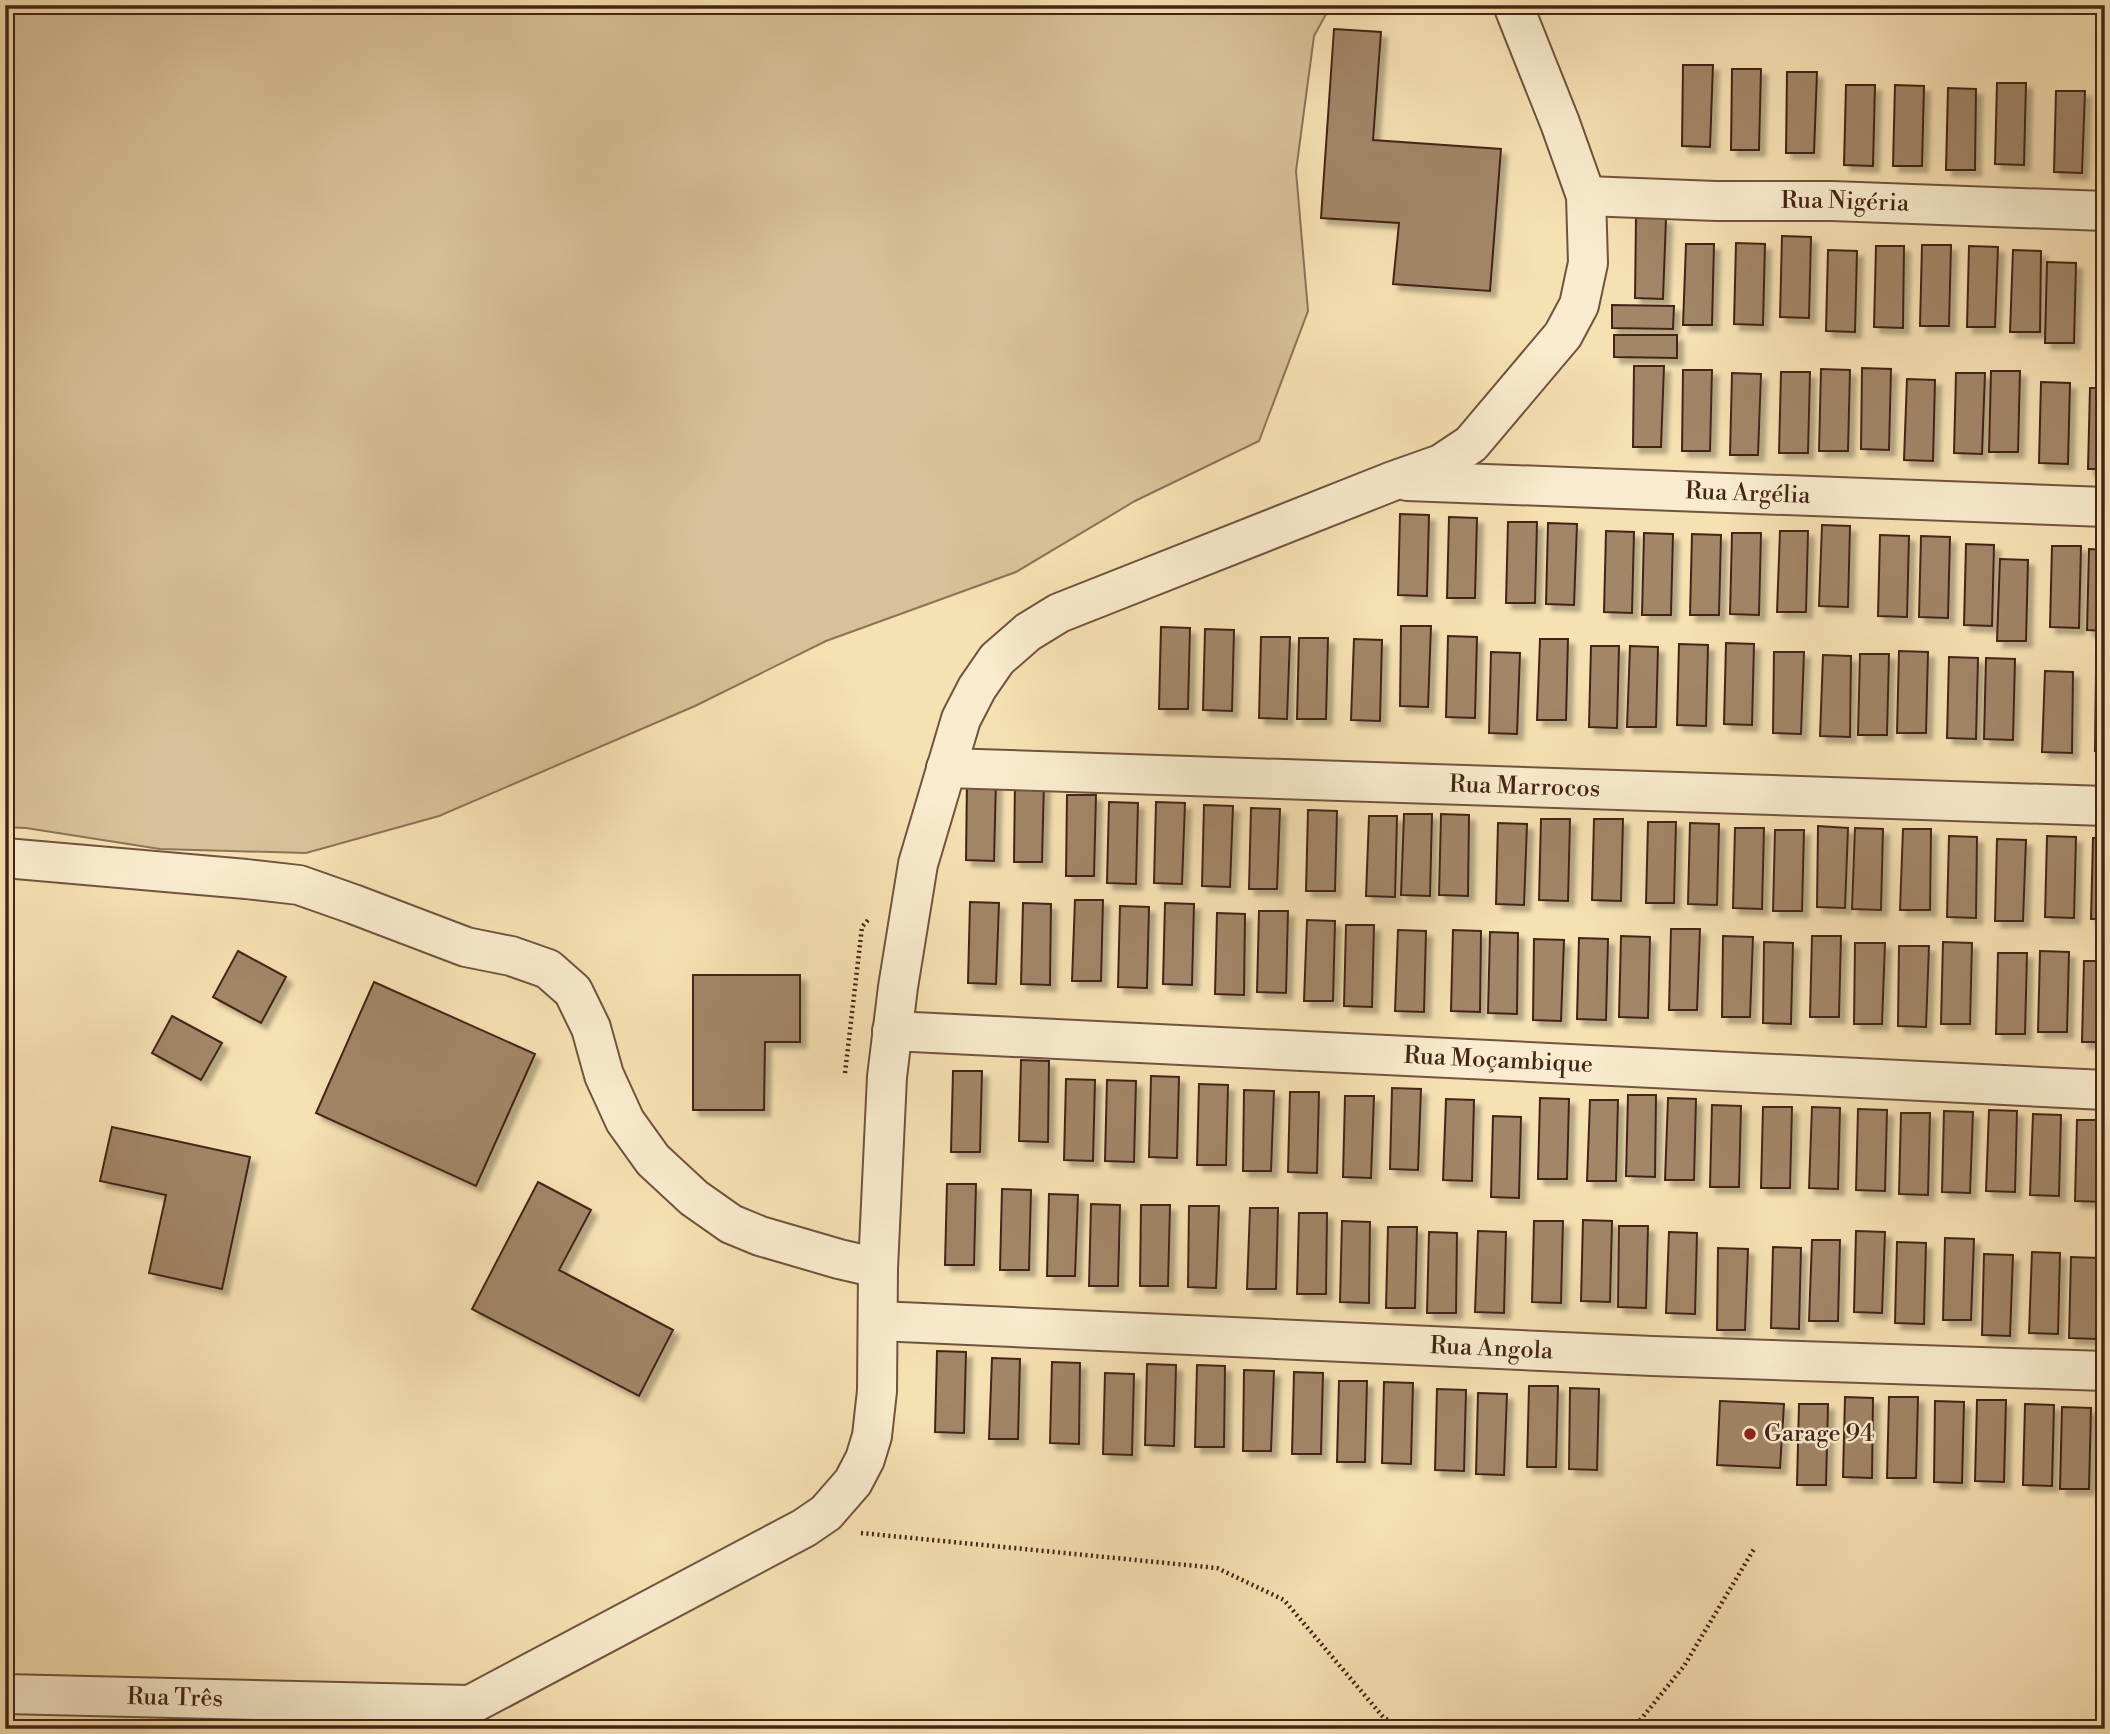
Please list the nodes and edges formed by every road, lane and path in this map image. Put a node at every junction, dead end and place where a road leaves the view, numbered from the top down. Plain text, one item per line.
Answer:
1 (1513, 5) edge
2 (1586, 196) junction
3 (2105, 211) edge
4 (1393, 481) junction
5 (2105, 507) edge
6 (946, 768) junction
7 (2105, 806) edge
8 (5, 858) edge
9 (870, 918) dead end
10 (891, 1031) junction
11 (845, 1081) dead end
12 (2105, 1090) edge
13 (877, 1268) junction
14 (878, 1321) junction
15 (2105, 1371) edge
16 (804, 1528) junction
17 (1754, 1549) dead end
18 (5, 1694) edge
19 (470, 1705) junction
20 (441, 1729) edge
21 (1409, 1729) edge
22 (1633, 1729) edge

1 - 2 street
2 - 3 street, Rua Nigéria
2 - 4 street
4 - 5 street, Rua Argélia
4 - 6 street
6 - 7 street, Rua Marrocos
6 - 10 street
8 - 13 street
9 - 11 path
10 - 12 street, Rua Moçambique
10 - 13 street
13 - 14 street
14 - 15 street, Rua Angola
14 - 16 street
16 - 19 street
16 - 21 path
17 - 22 path
18 - 19 street, Rua Três
19 - 20 street

